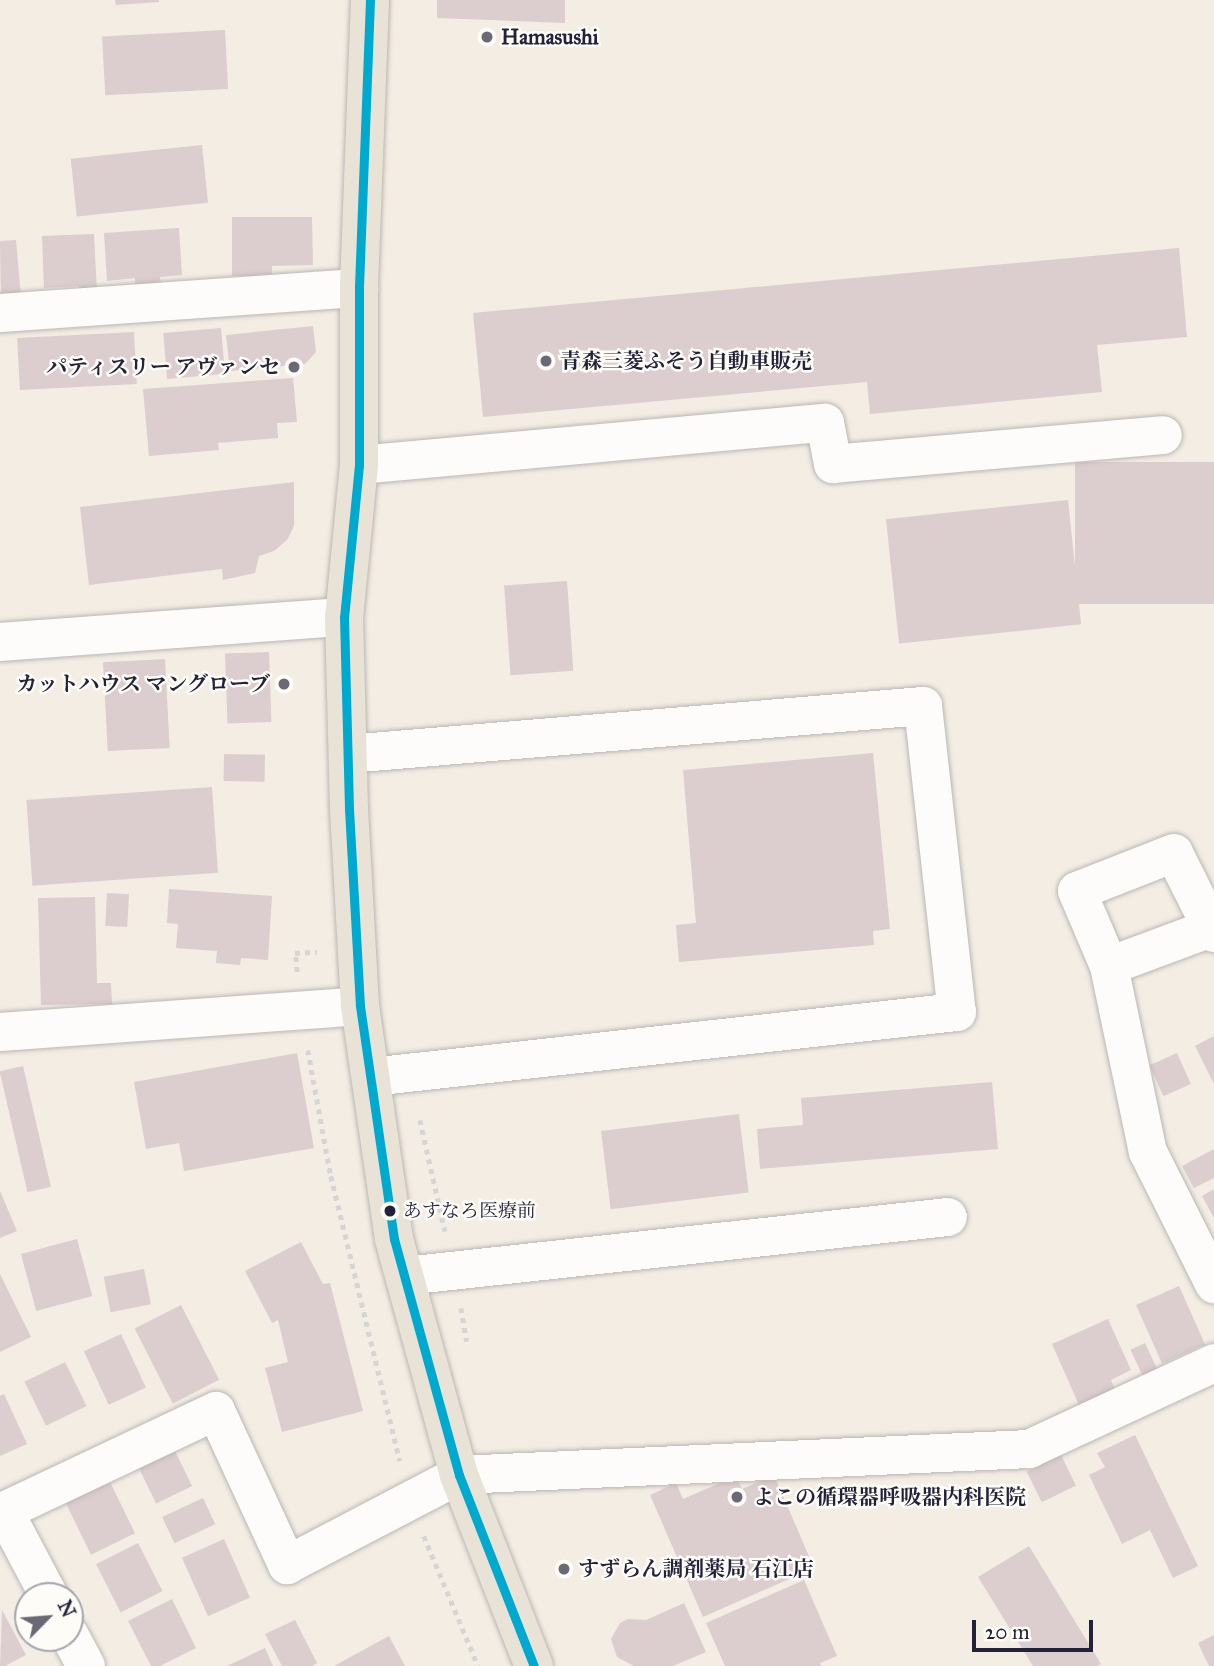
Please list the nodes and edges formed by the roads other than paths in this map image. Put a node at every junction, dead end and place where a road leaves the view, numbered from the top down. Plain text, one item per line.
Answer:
1 (370, 0) edge
2 (359, 288) junction
3 (0, 313) edge
4 (1163, 435) dead end
5 (359, 465) junction
6 (344, 617) junction
7 (0, 642) edge
8 (348, 754) junction
9 (1213, 931) edge
10 (1109, 965) junction
11 (360, 1006) junction
12 (0, 1032) edge
13 (371, 1077) junction
14 (948, 1217) dead end
15 (405, 1276) junction
16 (1214, 1284) edge
17 (1214, 1363) edge
18 (459, 1475) junction
19 (2, 1512) edge
20 (41, 1582) edge
21 (534, 1666) edge

1 - 2 main road
2 - 3 street
2 - 5 main road
4 - 5 street
5 - 6 main road
6 - 7 street
6 - 8 main road
8 - 11 main road
8 - 13 street
9 - 10 street
9 - 10 street
10 - 16 street
11 - 12 street
11 - 13 main road
13 - 15 main road
14 - 15 street
15 - 18 main road
17 - 18 street
18 - 19 street
18 - 21 main road
19 - 20 street

